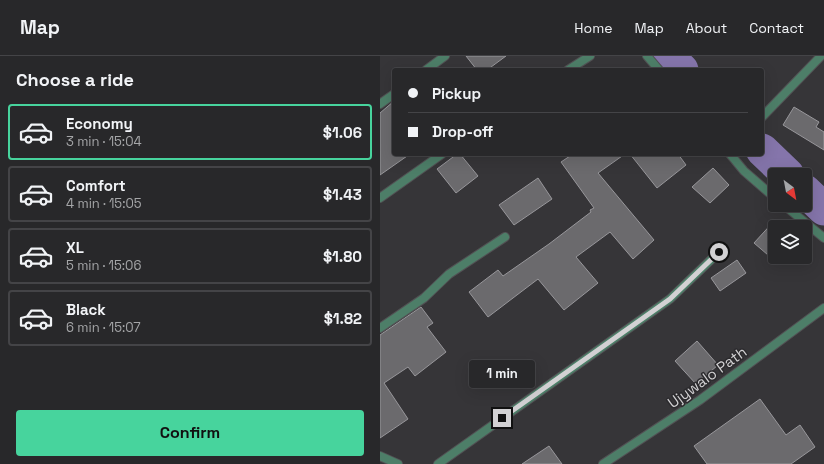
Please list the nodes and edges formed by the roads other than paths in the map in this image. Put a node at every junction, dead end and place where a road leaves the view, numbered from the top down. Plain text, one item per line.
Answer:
1 (445, 56) edge
2 (590, 56) edge
3 (647, 56) edge
4 (821, 56) edge
5 (429, 68) edge
6 (571, 68) edge
7 (657, 68) edge
8 (392, 95) edge
9 (380, 104) edge
10 (764, 115) edge
11 (439, 156) edge
12 (732, 156) edge
13 (768, 192) edge
14 (380, 198) edge
15 (792, 212) edge
16 (505, 237) dead end
17 (824, 238) edge
18 (719, 252) dead end
19 (824, 308) edge
20 (380, 328) edge
21 (380, 456) edge
22 (398, 464) edge
23 (438, 464) edge
24 (603, 464) edge

1 - 5 street
2 - 6 street
3 - 7 street
4 - 10 street
8 - 9 street
11 - 14 street
12 - 13 street
15 - 17 street
16 - 20 street
18 - 23 street
19 - 24 street, Ujywalo Path
21 - 22 street

